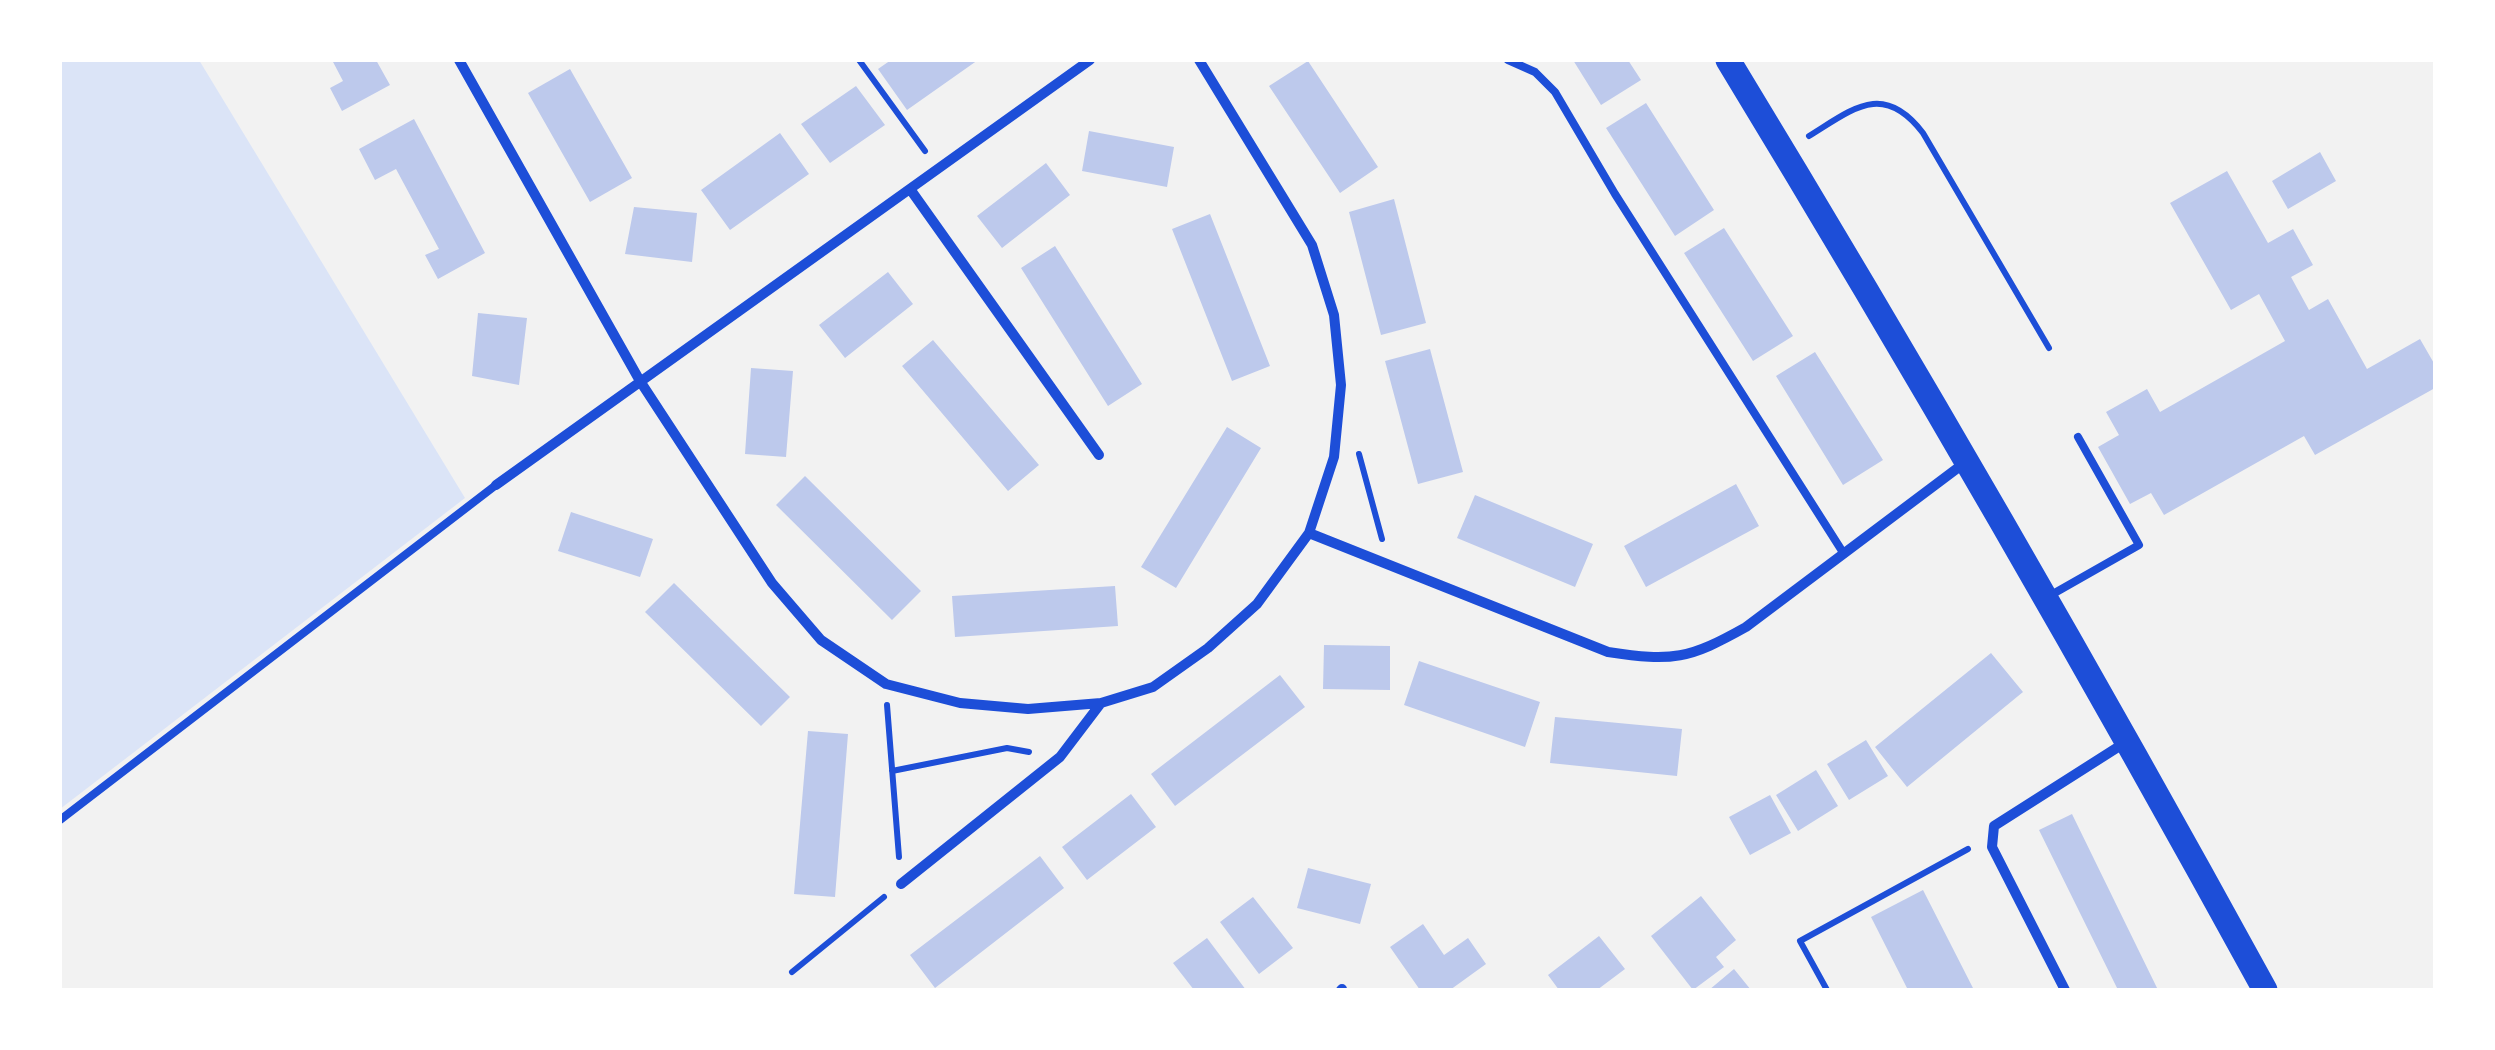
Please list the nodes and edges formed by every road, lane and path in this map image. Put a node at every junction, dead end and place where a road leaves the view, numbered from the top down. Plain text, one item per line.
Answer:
1 (459, 60) edge
2 (859, 60) edge
3 (1090, 60) edge
4 (1199, 60) edge
5 (1508, 60) edge
6 (1728, 60) edge
7 (1783, 151) junction
8 (938, 169) junction
9 (910, 189) junction
10 (2049, 348) dead end
11 (640, 381) junction
12 (2078, 437) dead end
13 (1355, 439) dead end
14 (1099, 456) dead end
15 (1968, 461) junction
16 (496, 484) joint
17 (1309, 532) junction
18 (1844, 554) junction
19 (1389, 564) junction
20 (2047, 598) junction
21 (886, 684) junction
22 (1100, 703) junction
23 (2128, 741) junction
24 (1060, 757) junction
25 (892, 771) junction
26 (60, 820) edge
27 (1991, 837) junction
28 (901, 884) junction
29 (792, 972) dead end
30 (1827, 990) edge
31 (2065, 990) edge
32 (2264, 990) edge

1 - 11 street
2 - 8 path
3 - 8 street
4 - 17 street
5 - 18 lane
6 - 7 main road
7 - 10 path
7 - 15 main road
8 - 9 street
9 - 11 street
9 - 14 street
11 - 16 street
11 - 21 street
12 - 20 lane
13 - 19 path
15 - 18 street
15 - 20 main road
16 - 26 lane
17 - 19 street
17 - 22 street
18 - 19 street
20 - 23 main road
21 - 22 street
21 - 25 path
22 - 24 street
23 - 27 street
23 - 32 main road
24 - 25 path
24 - 28 street
25 - 28 path
27 - 30 path
27 - 31 street
28 - 29 path

